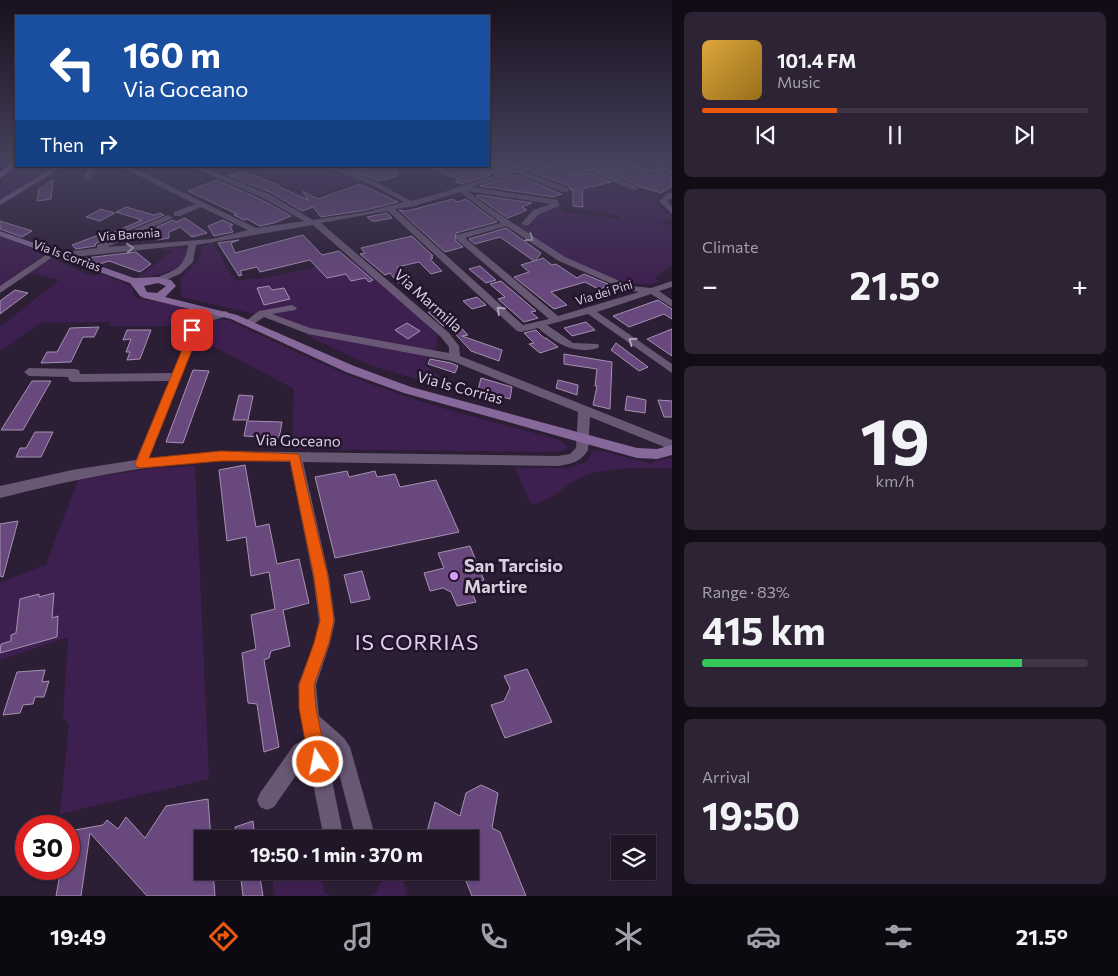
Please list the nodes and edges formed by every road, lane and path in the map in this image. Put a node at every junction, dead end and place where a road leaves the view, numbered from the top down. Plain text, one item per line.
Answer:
1 (202, 204) joint
2 (279, 204) edge
3 (412, 204) edge
4 (480, 204) edge
5 (555, 204) edge
6 (390, 209) junction
7 (508, 222) junction
8 (316, 223) junction
9 (525, 224) dead end
10 (255, 230) junction
11 (0, 233) edge
12 (192, 244) junction
13 (90, 251) junction
14 (60, 253) junction
15 (177, 272) junction
16 (155, 280) junction
17 (133, 281) junction
18 (672, 284) edge
19 (170, 288) junction
20 (141, 289) junction
21 (0, 290) edge
22 (652, 291) junction
23 (154, 297) junction
24 (175, 300) junction
25 (672, 304) edge
26 (196, 306) junction
27 (292, 308) dead end
28 (590, 312) junction
29 (262, 313) junction
30 (225, 314) junction
31 (556, 320) junction
32 (249, 323) junction
33 (540, 324) junction
34 (199, 325) junction
35 (594, 346) dead end
36 (455, 358) junction
37 (672, 369) edge
38 (29, 372) dead end
39 (175, 377) junction
40 (584, 410) junction
41 (582, 438) junction
42 (672, 445) edge
43 (672, 450) edge
44 (295, 457) junction
45 (141, 464) junction
46 (0, 492) edge
47 (310, 720) junction
48 (314, 744) junction
49 (267, 800) dead end
50 (332, 830) edge
51 (364, 830) edge

1 - 10 street
1 - 13 street
2 - 8 street, Via Marmilla
3 - 6 street, Via Baronia
4 - 7 street
5 - 9 street
6 - 8 street, Via Baronia
33 -> 6 street
7 -> 22 street
7 - 31 street
8 - 10 street, Via Baronia
8 - 36 street, Via Marmilla
10 - 12 street, Via Baronia
11 - 14 street, Via Is Corrias
13 -> 12 street, Via Baronia
12 - 15 street
13 - 14 street, Via Baronia
14 - 17 street, Via Is Corrias
14 - 21 street
15 - 16 street
15 - 19 street
16 - 17 street, Via Is Corrias
16 - 19 street
16 - 20 street
17 - 20 street, Via Is Corrias
18 - 22 street
19 - 23 street
19 - 24 street
20 - 23 street, Via Is Corrias
22 - 25 street, Via dei Pini
22 - 28 street, Via dei Pini
23 - 24 street, Via Is Corrias
24 - 26 street, Via Is Corrias
26 - 30 street, Via Is Corrias
26 - 34 street
27 - 29 street
28 - 31 street, Via dei Pini
37 -> 28 street
29 - 32 street
29 - 36 street, Via Is Corrias
30 - 32 street, Via Is Corrias
30 - 34 street
31 - 33 street, Via dei Pini
32 - 41 street, Via Is Corrias
33 - 35 street
34 - 39 street
36 - 40 street, Via Marmilla
38 - 39 street
39 - 45 street
40 - 41 street
40 - 42 street, Via Marmilla
41 - 43 street, Via Is Corrias
41 - 44 street, Via Goceano
44 - 45 street, Via Goceano
44 - 47 street
45 - 46 street, Via Goceano
47 - 48 street
47 - 51 street
48 - 49 street
48 - 50 street

